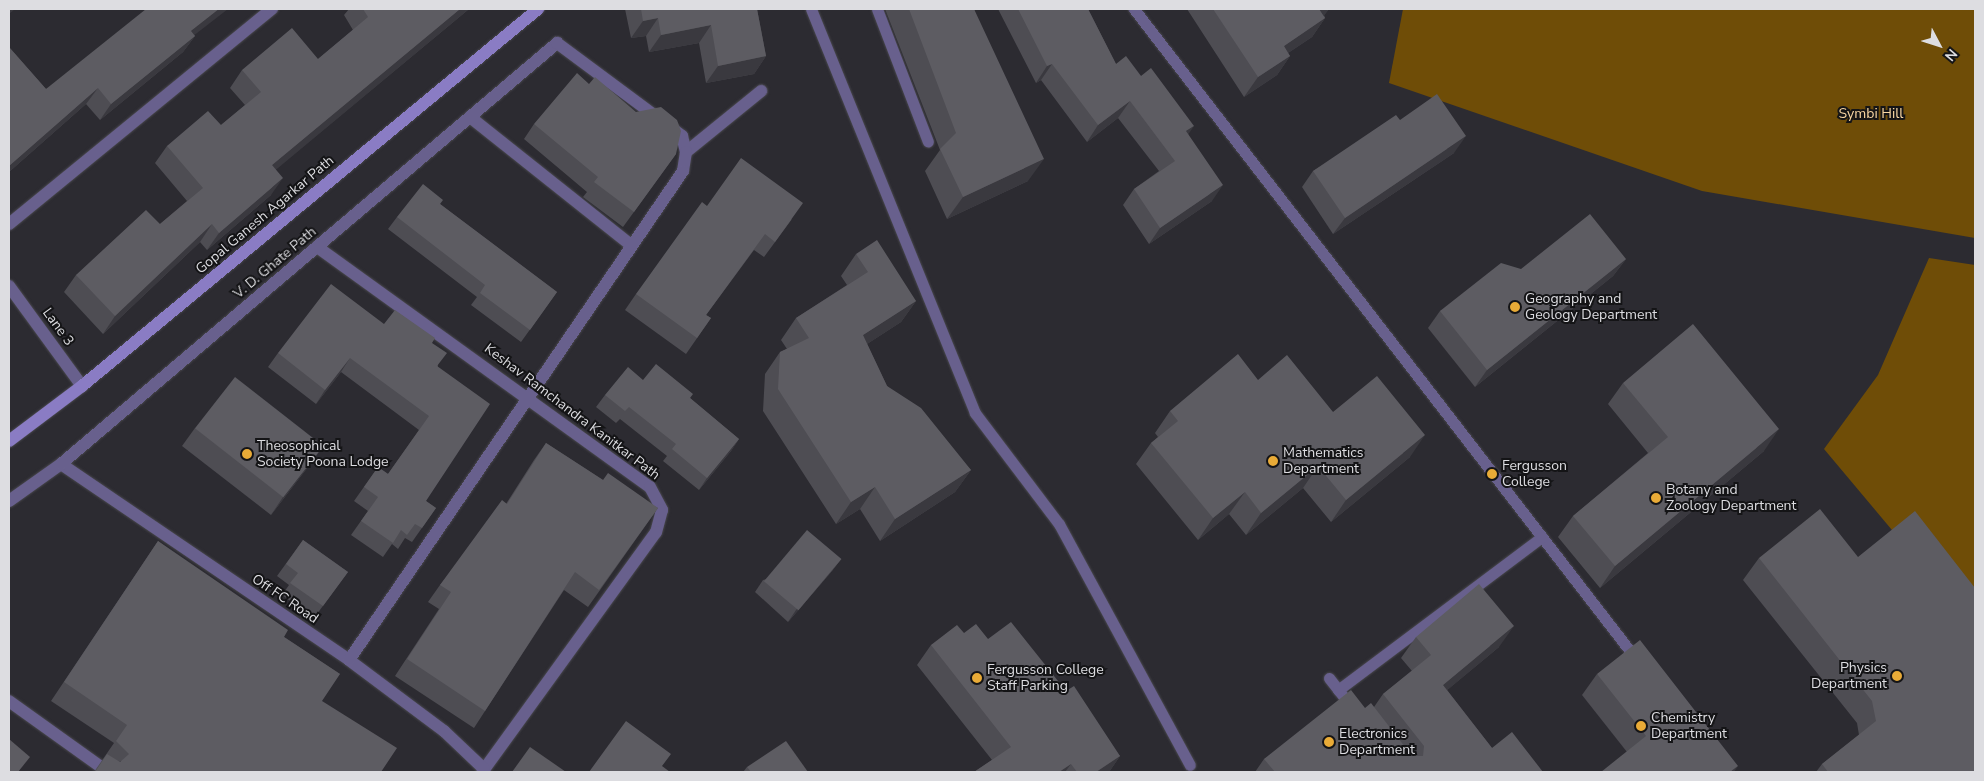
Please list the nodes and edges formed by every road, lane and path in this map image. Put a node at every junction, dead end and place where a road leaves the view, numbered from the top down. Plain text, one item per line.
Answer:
1 (272, 9) edge
2 (538, 9) edge
3 (811, 9) edge
4 (877, 9) edge
5 (1134, 9) edge
6 (761, 91) dead end
7 (470, 117) junction
8 (928, 142) dead end
9 (686, 152) junction
10 (9, 224) edge
11 (632, 244) junction
12 (317, 247) junction
13 (9, 286) edge
14 (82, 386) junction
15 (527, 396) junction
16 (9, 441) edge
17 (61, 464) junction
18 (9, 501) edge
19 (1542, 537) junction
20 (349, 660) junction
21 (1645, 670) edge
22 (1329, 678) dead end
23 (1338, 690) junction
24 (9, 701) edge
25 (1350, 705) edge
26 (1190, 765) dead end
27 (483, 771) edge
28 (108, 772) edge

1 - 10 street
2 - 14 street, Gopal Ganesh Agarkar Path
3 - 26 lane
4 - 8 lane
5 - 19 lane
6 - 9 street
7 - 9 street, V. D. Ghate Path
7 - 11 street
7 - 12 street, V. D. Ghate Path
9 - 11 street
11 - 15 street
12 - 15 street, Keshav Ramchandra Kanitkar Path
12 - 17 street, V. D. Ghate Path
13 - 14 street, Lane 3
14 - 16 street, Gopal Ganesh Agarkar Path
15 - 20 street
15 - 27 street, Keshav Ramchandra Kanitkar Path
17 - 18 street, V. D. Ghate Path
17 - 20 street, Off FC Road
19 - 21 lane
19 - 23 lane
20 - 27 street, Off FC Road
22 - 23 lane
23 - 25 lane
24 - 28 street

